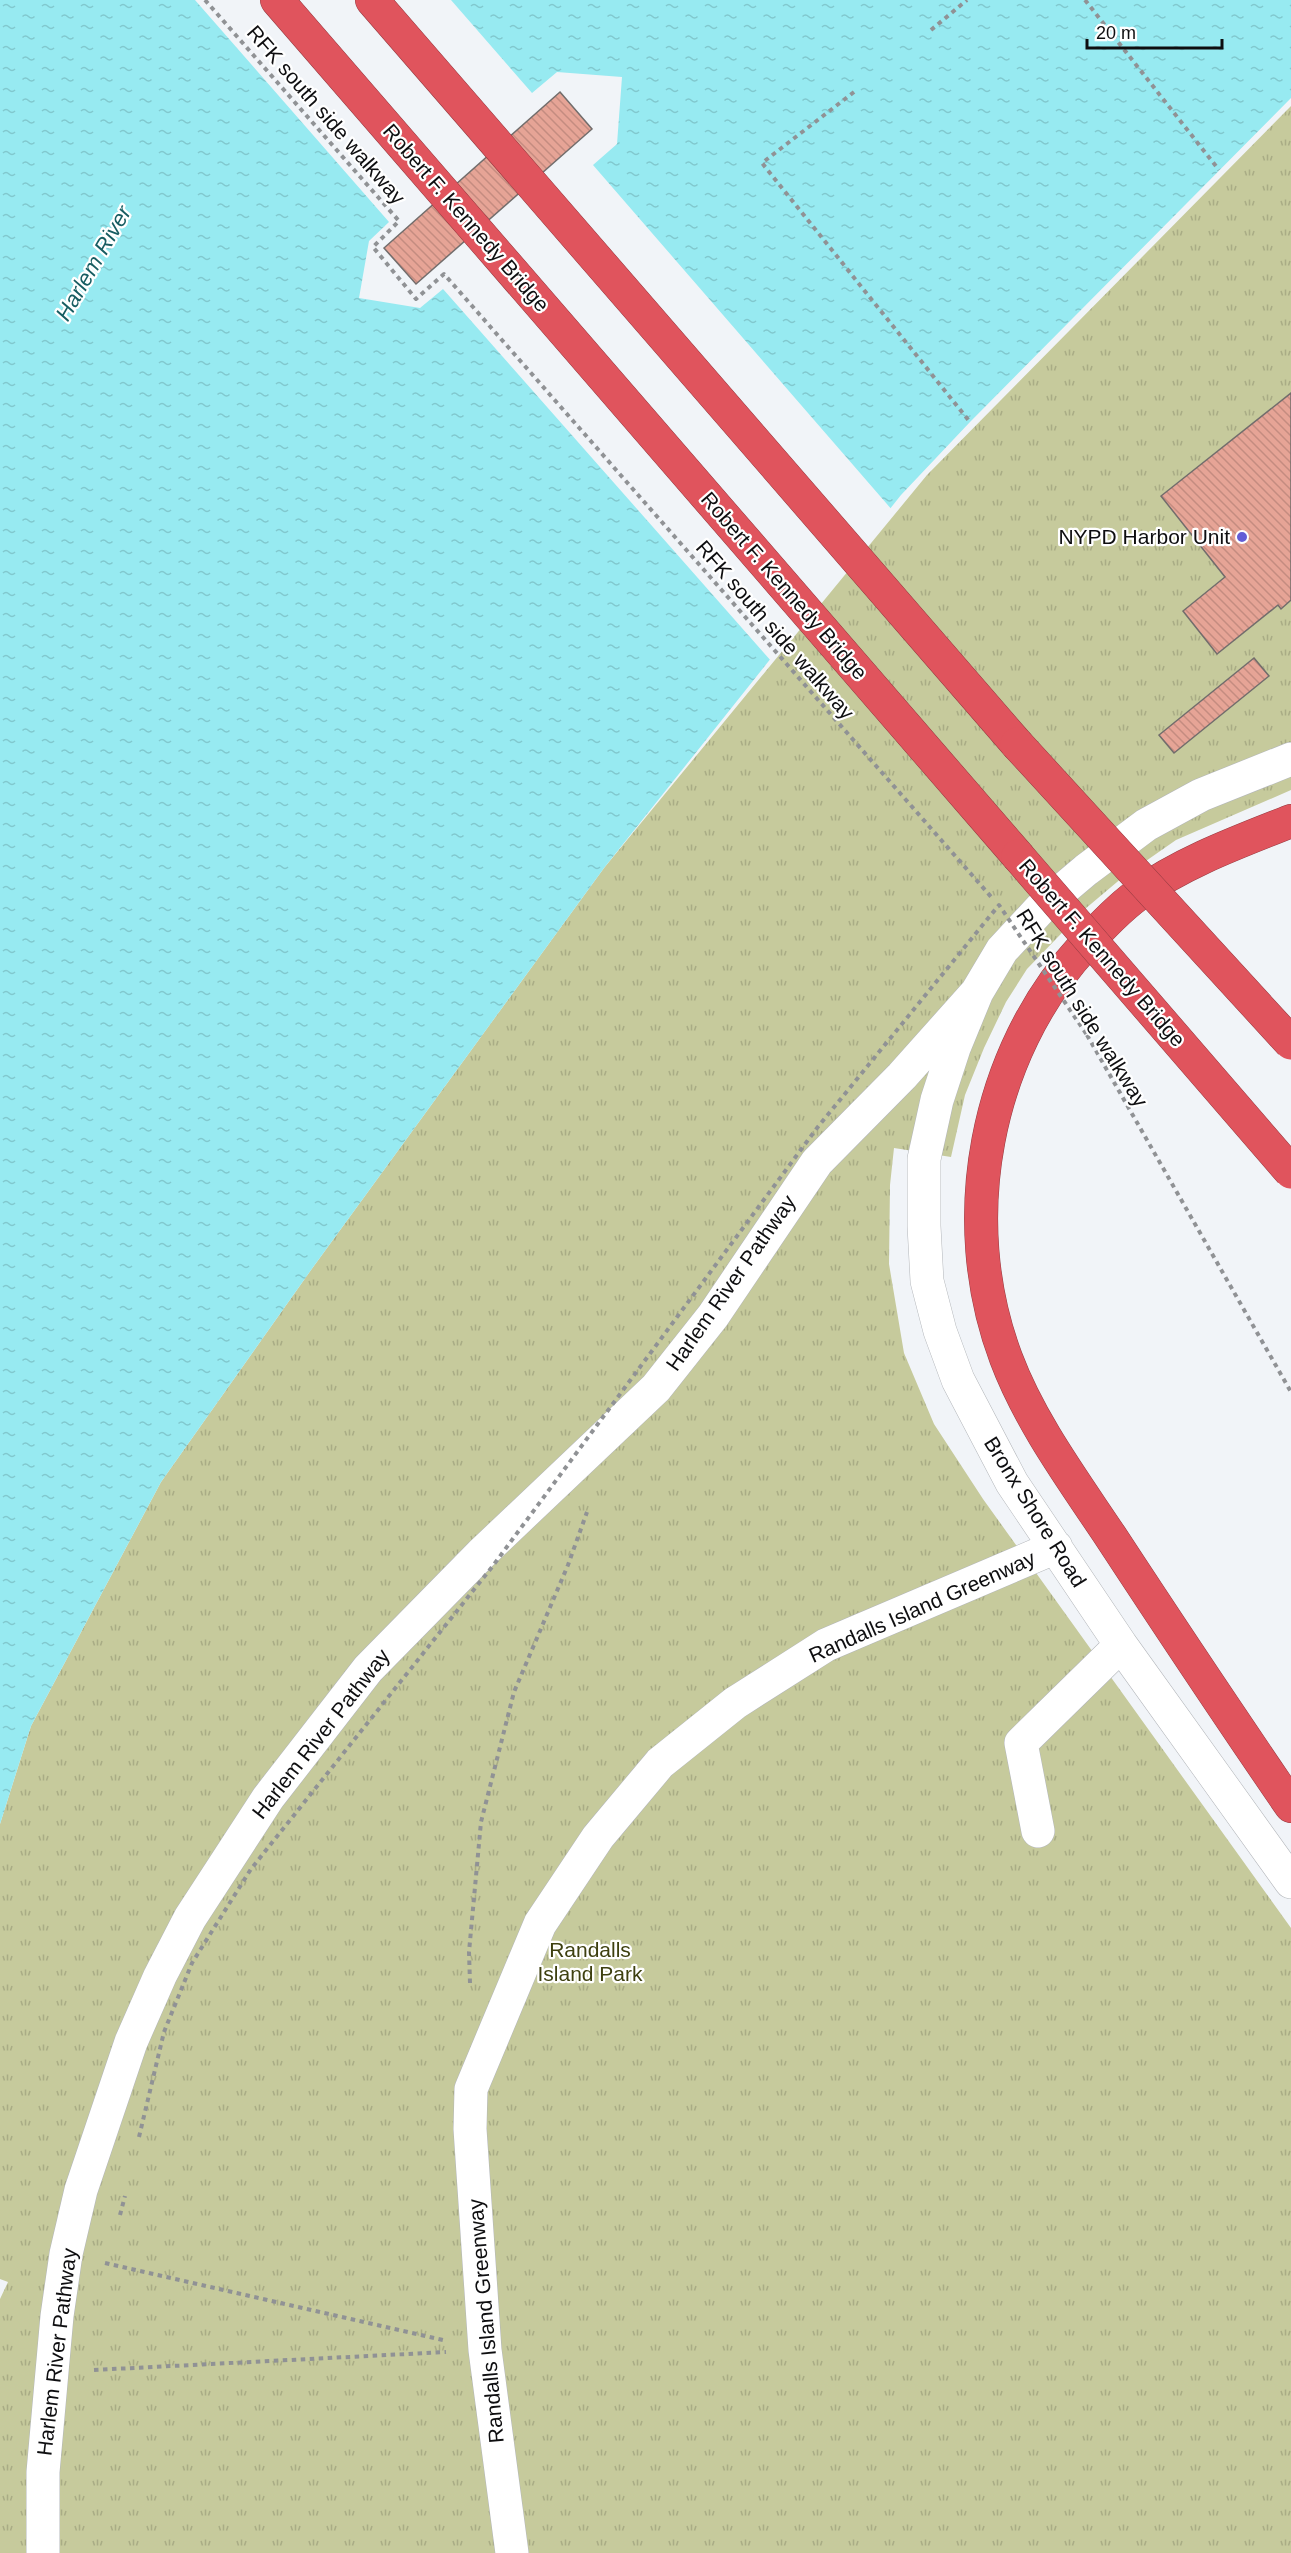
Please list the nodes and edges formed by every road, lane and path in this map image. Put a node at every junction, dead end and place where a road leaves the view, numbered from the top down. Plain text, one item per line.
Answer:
1 (205, 0) edge
2 (277, 0) edge
3 (372, 0) edge
4 (968, 0) edge
5 (1085, 0) edge
6 (931, 30) dead end
7 (854, 92) dead end
8 (1219, 170) dead end
9 (970, 422) dead end
10 (1291, 759) edge
11 (1291, 822) edge
12 (999, 905) junction
13 (977, 992) junction
14 (1291, 1044) edge
15 (1291, 1172) edge
16 (1291, 1392) edge
17 (588, 1509) dead end
18 (1056, 1547) junction
19 (1121, 1645) junction
20 (1291, 1806) edge
21 (1038, 1831) dead end
22 (1291, 1882) edge
23 (470, 1986) dead end
24 (139, 2137) dead end
25 (66, 2254) junction
26 (485, 2350) junction
27 (51, 2371) junction
28 (43, 2553) edge
29 (512, 2553) edge

1 - 12 path, RFK south side walkway
2 - 15 highway, Robert F. Kennedy Bridge, bridge
3 - 14 highway, bridge
4 - 6 path
5 - 8 path
7 - 9 path
10 - 13 lane, Bronx Shore Road
11 - 20 highway
12 - 16 path, RFK south side walkway, bridge
12 - 24 path, bridge
13 - 18 lane, Bronx Shore Road
13 - 25 lane, Harlem River Pathway
17 - 23 path
18 - 19 lane, Bronx Shore Road
18 - 26 lane, Randalls Island Greenway
19 - 21 lane
19 - 22 lane, Bronx Shore Road
25 - 26 path
25 - 27 lane, Harlem River Pathway
26 - 27 path
26 - 29 lane, Randalls Island Greenway
27 - 28 lane, Harlem River Pathway

